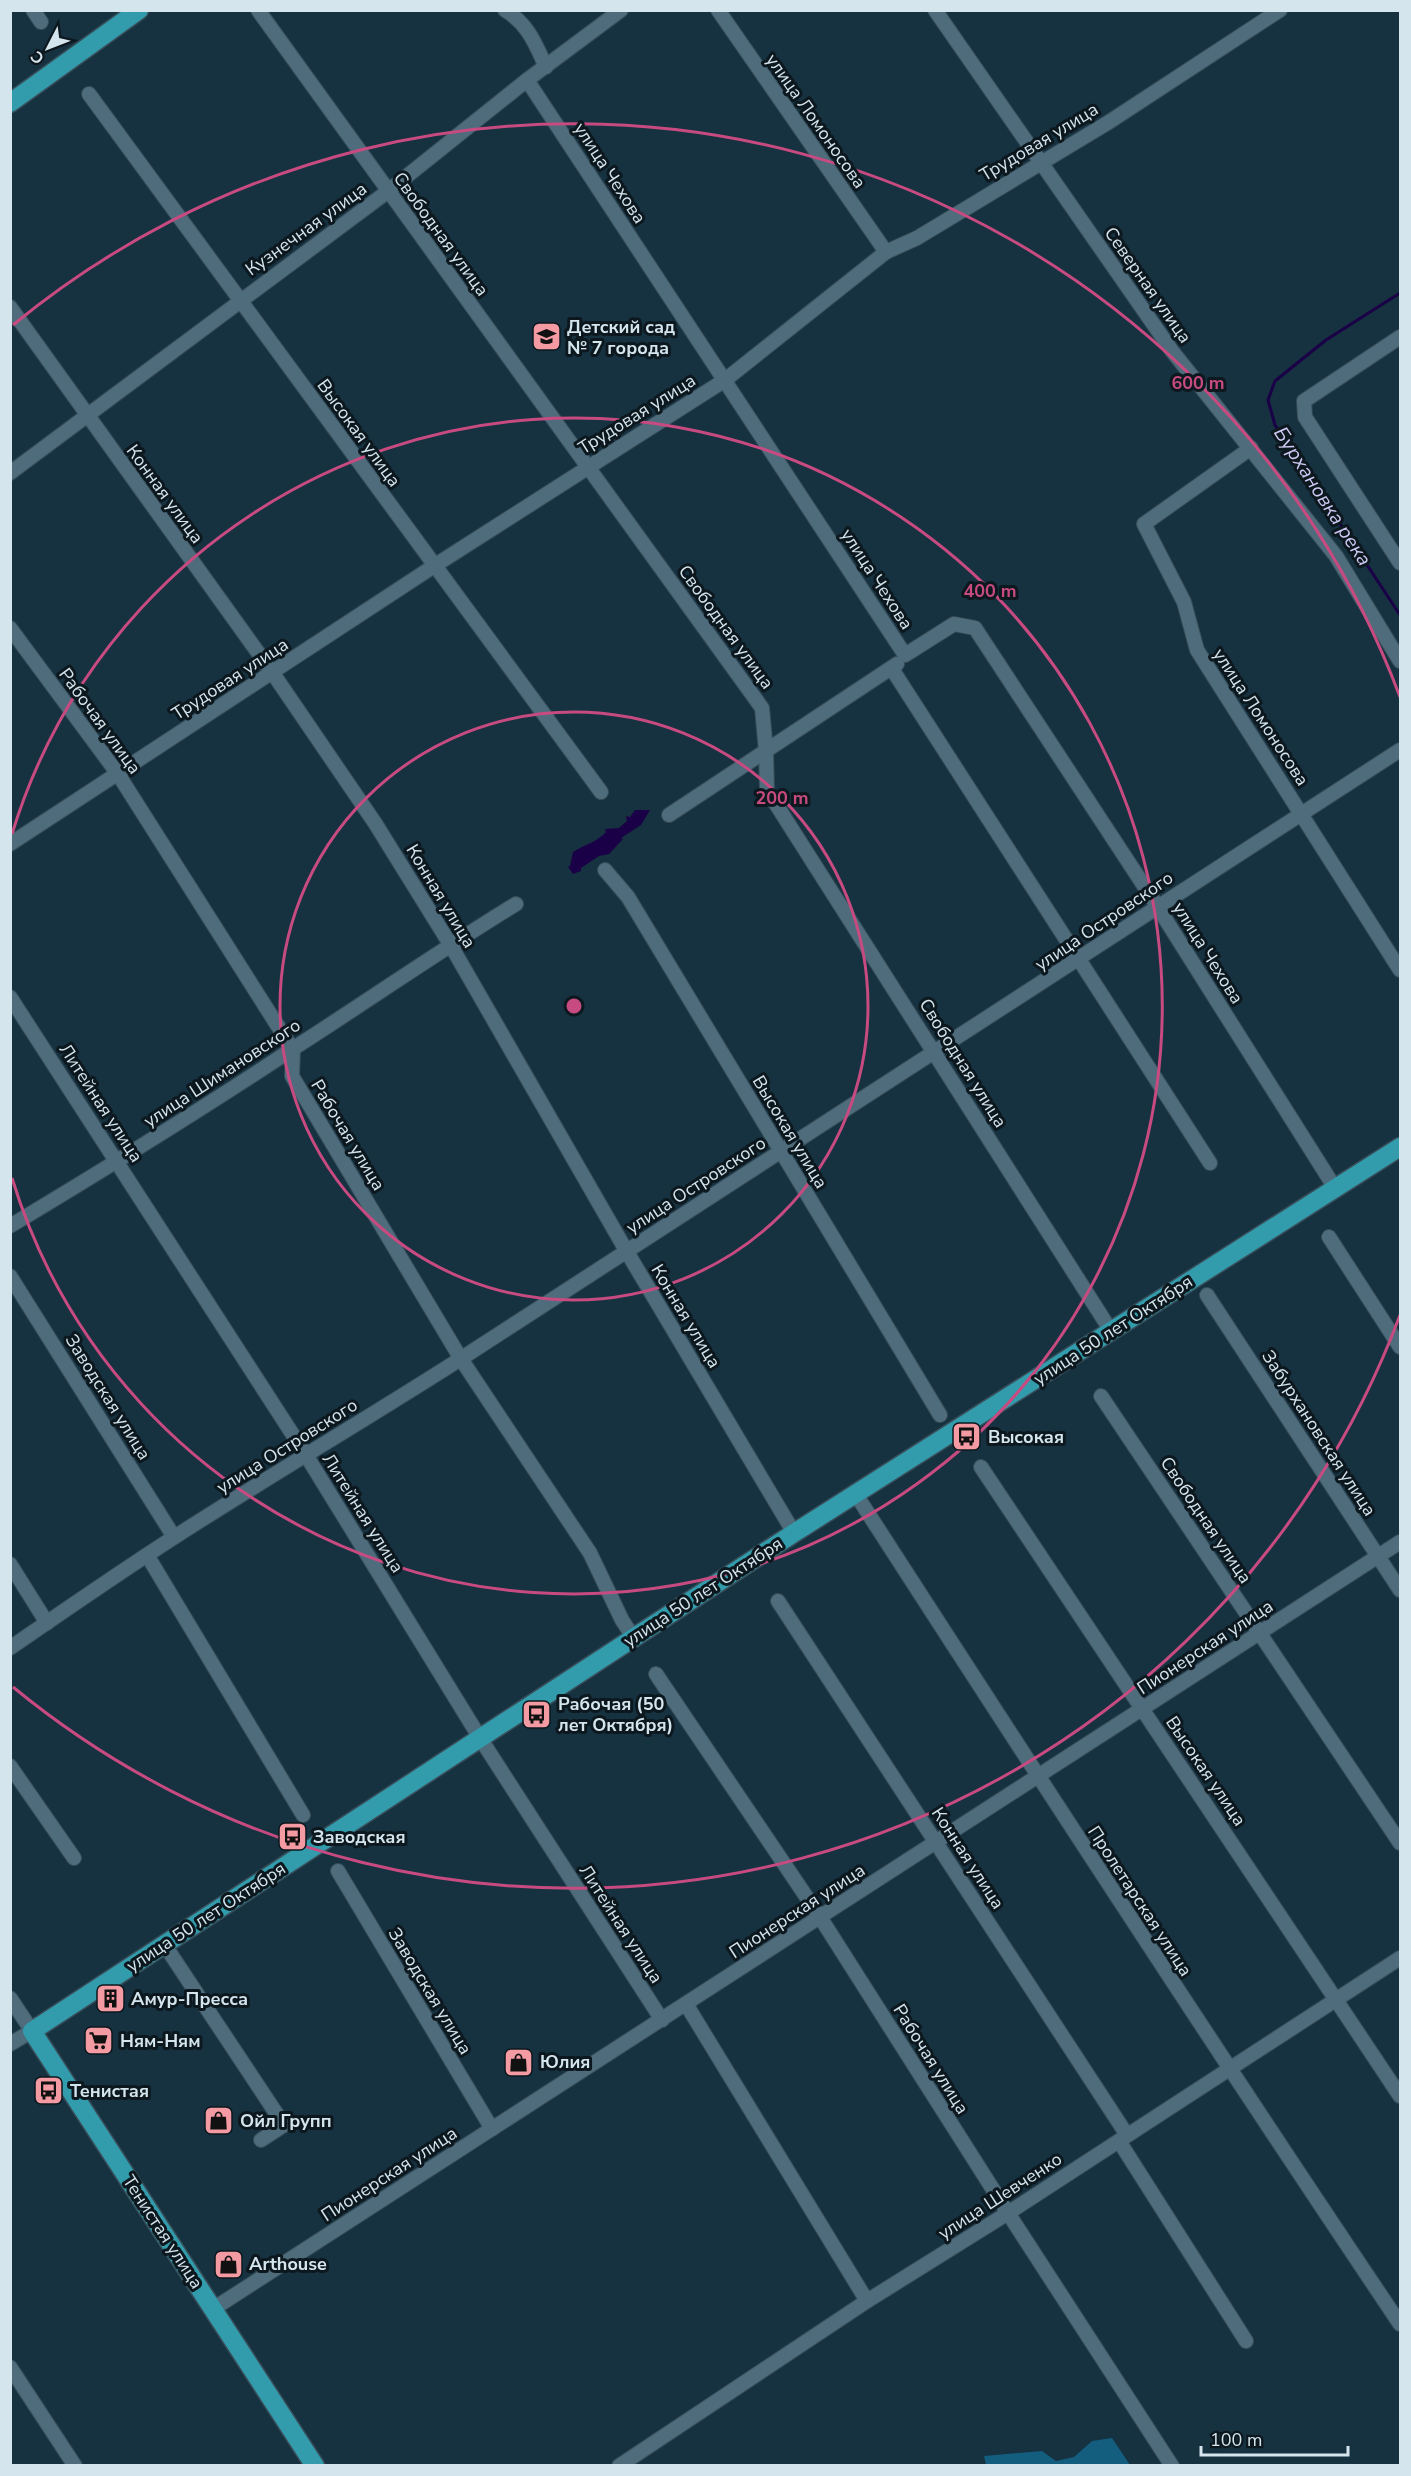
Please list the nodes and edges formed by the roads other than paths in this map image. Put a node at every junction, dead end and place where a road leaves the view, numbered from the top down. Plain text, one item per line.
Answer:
1 (33, 10) edge
2 (139, 10) edge
3 (258, 10) edge
4 (505, 10) edge
5 (621, 10) edge
6 (718, 10) edge
7 (935, 10) edge
8 (1280, 10) edge
9 (41, 22) dead end
10 (546, 67) junction
11 (527, 80) junction
12 (89, 94) dead end
13 (10, 103) edge
14 (1041, 162) junction
15 (387, 192) junction
16 (886, 252) junction
17 (240, 300) junction
18 (10, 307) edge
19 (1401, 337) edge
20 (725, 380) junction
21 (88, 417) junction
22 (1251, 448) junction
23 (589, 466) junction
24 (10, 473) edge
25 (1401, 563) edge
26 (434, 566) junction
27 (10, 628) edge
28 (904, 655) junction
29 (1401, 661) edge
30 (892, 669) junction
31 (272, 672) junction
32 (1401, 750) edge
33 (766, 751) junction
34 (118, 774) junction
35 (601, 792) dead end
36 (669, 815) dead end
37 (1302, 815) junction
38 (10, 844) edge
39 (605, 870) dead end
40 (516, 904) dead end
41 (1158, 907) junction
42 (450, 944) junction
43 (1080, 960) junction
44 (1401, 970) edge
45 (10, 997) edge
46 (292, 1050) junction
47 (936, 1054) junction
48 (1401, 1147) edge
49 (780, 1152) junction
50 (117, 1162) junction
51 (1210, 1163) dead end
52 (1335, 1188) junction
53 (10, 1226) edge
54 (1329, 1237) dead end
55 (627, 1252) junction
56 (10, 1276) edge
57 (1207, 1295) dead end
58 (1111, 1331) junction
59 (1401, 1347) edge
60 (461, 1359) junction
61 (1101, 1396) dead end
62 (940, 1415) dead end
63 (306, 1455) junction
64 (981, 1467) dead end
65 (855, 1493) junction
66 (794, 1533) junction
67 (174, 1537) junction
68 (1401, 1542) edge
69 (147, 1555) junction
70 (1378, 1557) junction
71 (10, 1564) edge
72 (1401, 1590) edge
73 (778, 1601) dead end
74 (47, 1623) junction
75 (1260, 1633) junction
76 (633, 1637) junction
77 (10, 1648) edge
78 (656, 1674) dead end
79 (1143, 1709) junction
80 (480, 1737) junction
81 (10, 1766) edge
82 (1037, 1777) junction
83 (303, 1815) dead end
84 (936, 1842) junction
85 (1401, 1843) edge
86 (74, 1858) dead end
87 (338, 1871) dead end
88 (820, 1917) junction
89 (164, 1944) junction
90 (1401, 1958) edge
91 (10, 1998) edge
92 (1336, 1998) junction
93 (686, 2004) junction
94 (662, 2020) junction
95 (32, 2031) junction
96 (10, 2044) edge
97 (1228, 2069) junction
98 (1401, 2096) edge
99 (492, 2129) junction
100 (1123, 2138) junction
101 (261, 2140) dead end
102 (1008, 2213) junction
103 (867, 2301) junction
104 (213, 2309) junction
105 (1401, 2324) edge
106 (1246, 2341) dead end
107 (10, 2367) edge
108 (75, 2466) edge
109 (315, 2466) edge
110 (619, 2466) edge
111 (1172, 2466) edge

1 - 9 street
2 - 13 main road
3 - 15 street, Свободная улица
4 - 10 street
5 - 10 street, Кузнечная улица
6 - 16 street, улица Ломоносова
7 - 14 street, Северная улица
8 - 14 street, Трудовая улица
10 - 11 street, Кузнечная улица
11 - 15 street, Кузнечная улица
11 - 20 street, улица Чехова
12 - 17 street, Высокая улица
14 - 16 street, Трудовая улица
14 - 22 street, Северная улица
15 - 17 street, Кузнечная улица
15 - 23 street, Свободная улица
16 - 20 street, Трудовая улица
17 - 21 street, Кузнечная улица
17 - 26 street, Высокая улица
18 - 21 street, Конная улица
19 - 25 street
20 - 23 street, Трудовая улица
20 - 28 street, улица Чехова
21 - 24 street, Кузнечная улица
21 - 31 street, Конная улица
22 - 29 street, Северная улица
22 - 37 street, улица Ломоносова
23 - 26 street, Трудовая улица
23 - 33 street, Свободная улица
26 - 31 street, Трудовая улица
26 - 35 street, Высокая улица
27 - 34 street, Рабочая улица
28 - 30 street
28 - 41 street, улица Чехова
30 - 33 street
30 - 43 street
31 - 34 street, Трудовая улица
31 - 42 street, Конная улица
32 - 37 street, улица Островского
33 - 36 street
33 - 47 street, Свободная улица
34 - 38 street, Трудовая улица
34 - 46 street, Рабочая улица
37 - 41 street, улица Островского
37 - 44 street, улица Ломоносова
39 - 49 street, Высокая улица
40 - 42 street, улица Шимановского
41 - 43 street, улица Островского
41 - 52 street, улица Чехова
42 - 46 street, улица Шимановского
42 - 55 street, Конная улица
43 - 47 street, улица Островского
43 - 51 street
45 - 50 street, Литейная улица
46 - 50 street, улица Шимановского
46 - 60 street, Рабочая улица
47 - 49 street, улица Островского
47 - 58 street, Свободная улица
48 - 52 main road, улица 50 лет Октября
49 - 55 street, улица Островского
49 - 62 street, Высокая улица
50 - 53 street, улица Шимановского
50 - 63 street, Литейная улица
52 - 58 main road, улица 50 лет Октября
54 - 59 street
55 - 60 street, улица Островского
55 - 66 street, Конная улица
56 - 67 street, Заводская улица
57 - 70 street, Забурхановская улица
58 - 65 main road, улица 50 лет Октября
60 - 63 street, улица Островского
60 - 76 street, Рабочая улица
61 - 75 street, Свободная улица
63 - 67 street, улица Островского
63 - 80 street, Литейная улица
64 - 79 street, Высокая улица
65 - 66 main road, улица 50 лет Октября
65 - 82 street, Пролетарская улица
66 - 76 main road, улица 50 лет Октября
67 - 69 street, улица Островского
68 - 70 street, Пионерская улица
69 - 74 street, улица Островского
69 - 83 street
70 - 72 street, Забурхановская улица
70 - 75 street, Пионерская улица
71 - 74 street
73 - 84 street, Конная улица
74 - 77 street, улица Островского
75 - 79 street, Пионерская улица
75 - 85 street, Свободная улица
76 - 80 main road, улица 50 лет Октября
78 - 88 street, Рабочая улица
79 - 82 street, Пионерская улица
79 - 92 street, Высокая улица
80 - 89 main road, улица 50 лет Октября
80 - 94 street, Литейная улица
81 - 86 street
82 - 84 street, Пионерская улица
82 - 97 street, Пролетарская улица
84 - 88 street, Пионерская улица
84 - 100 street, Конная улица
87 - 99 street, Заводская улица
88 - 93 street, Пионерская улица
88 - 102 street, Рабочая улица
89 - 95 main road, улица 50 лет Октября
89 - 101 street
90 - 92 street, улица Шевченко
91 - 95 street, Тенистая улица
92 - 97 street, улица Шевченко
92 - 98 street, Высокая улица
93 - 94 street, Пионерская улица
93 - 103 street
94 - 99 street, Пионерская улица
95 - 96 street, улица 50 лет Октября
95 - 104 main road, Тенистая улица
97 - 100 street, улица Шевченко
97 - 105 street, Пролетарская улица
99 - 104 street, Пионерская улица
100 - 102 street, улица Шевченко
100 - 106 street, Конная улица
102 - 103 street, улица Шевченко
102 - 111 street, Рабочая улица
103 - 110 street, улица Шевченко
104 - 109 main road, Тенистая улица
107 - 108 street

